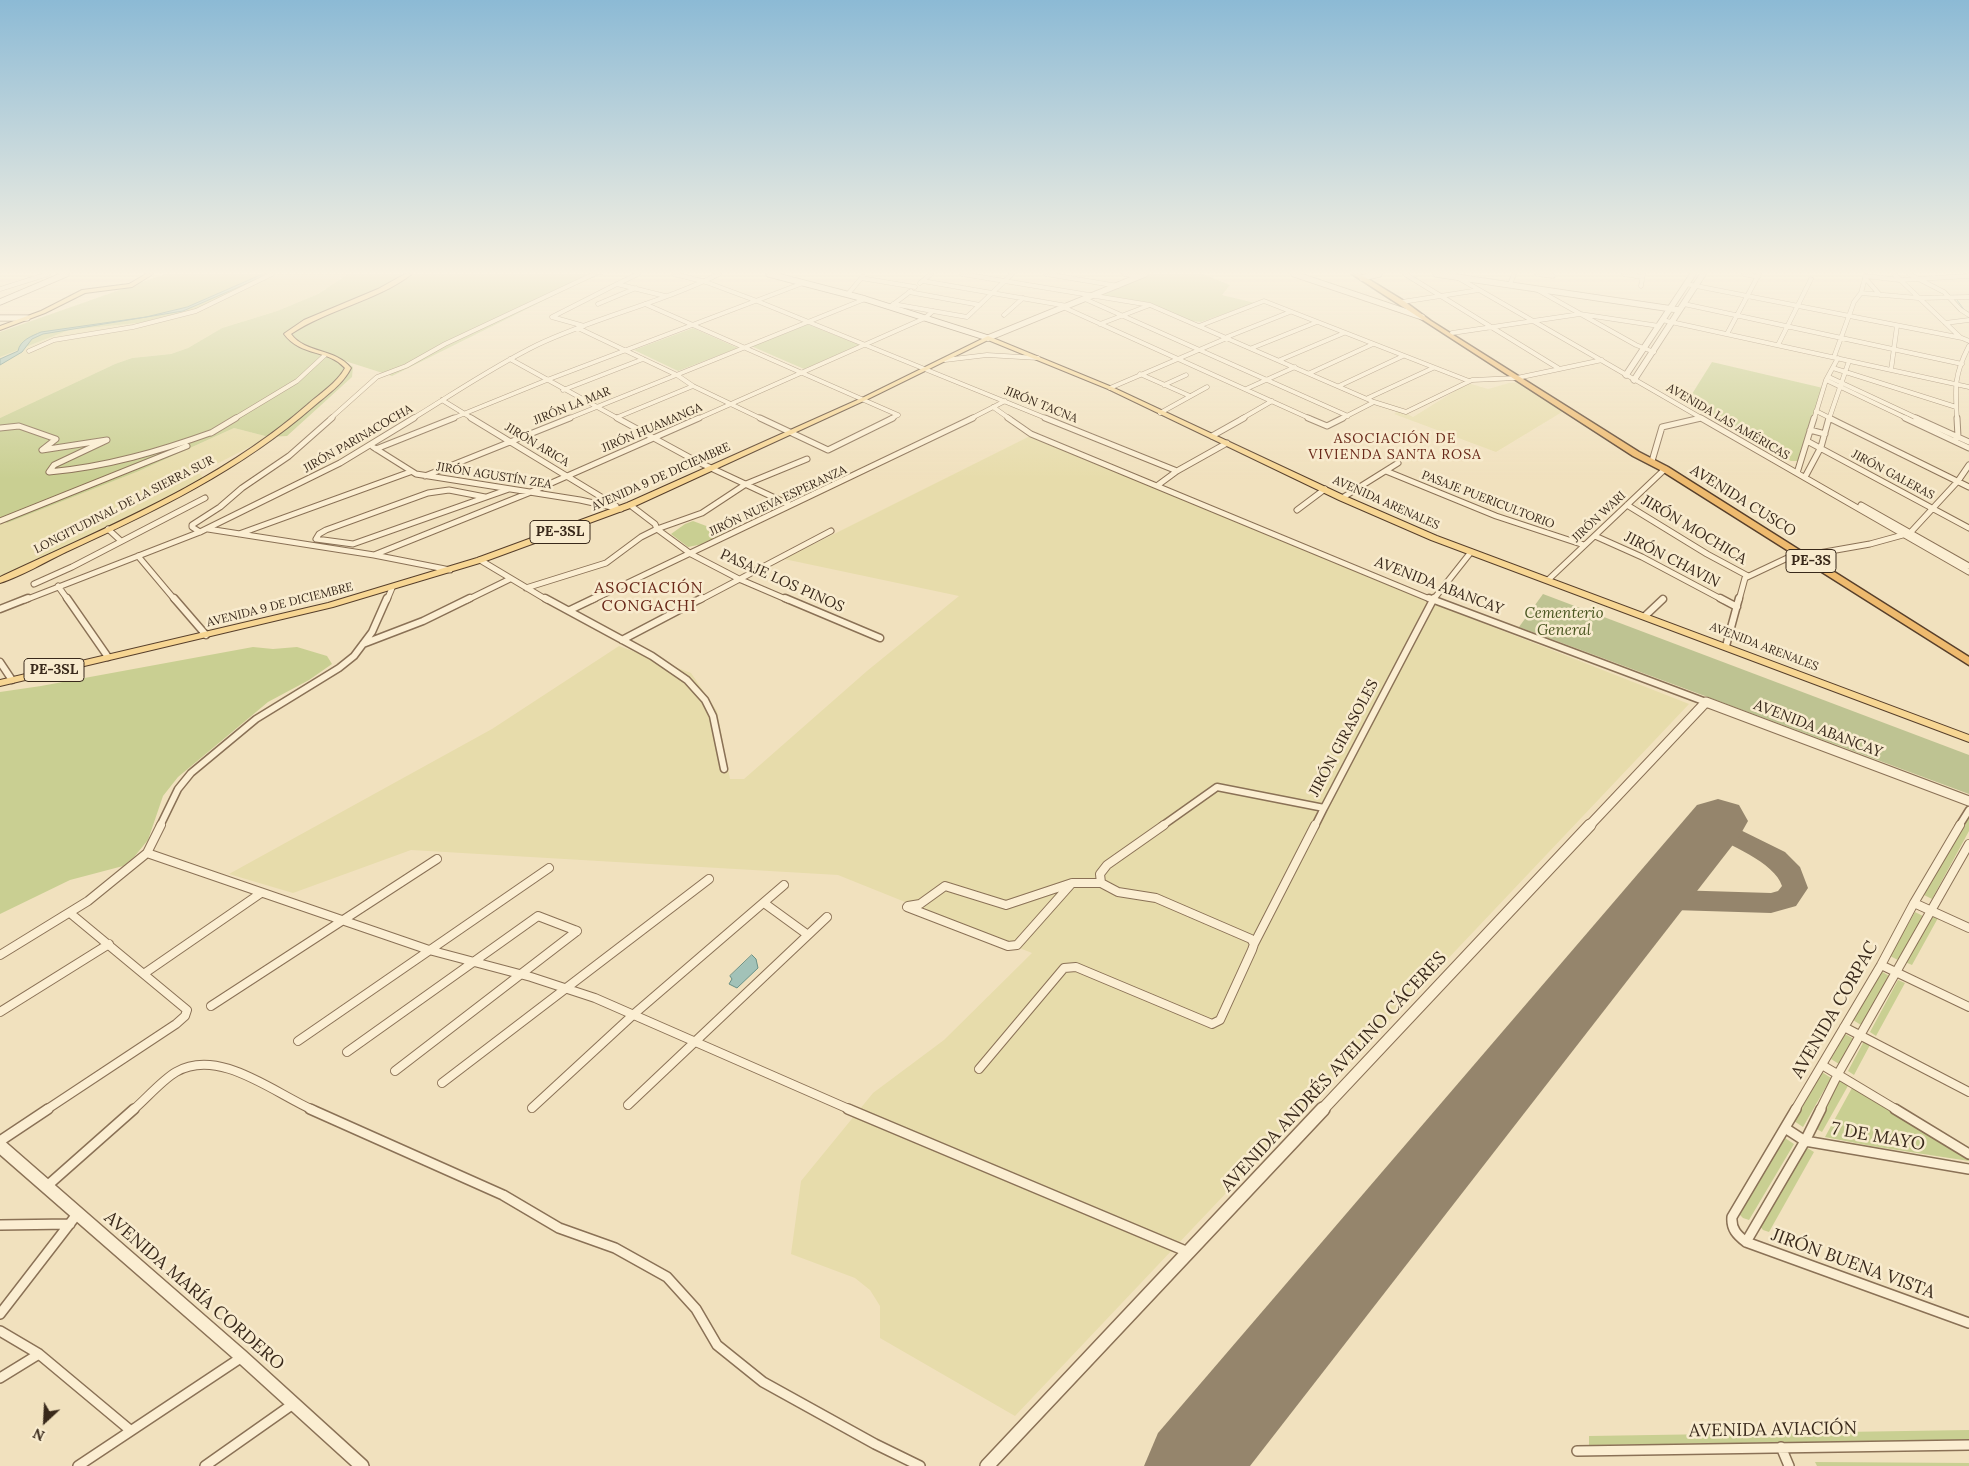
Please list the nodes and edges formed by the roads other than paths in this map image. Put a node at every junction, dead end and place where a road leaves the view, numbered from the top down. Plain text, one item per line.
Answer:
1 (49, 342) edge
2 (296, 342) edge
3 (448, 342) edge
4 (543, 342) edge
5 (609, 342) edge
6 (646, 342) edge
7 (736, 342) edge
8 (758, 342) edge
9 (858, 342) edge
10 (870, 342) edge
11 (979, 342) edge
12 (999, 342) edge
13 (1141, 342) edge
14 (1186, 342) edge
15 (1215, 342) edge
16 (1239, 342) edge
17 (1266, 342) edge
18 (1322, 342) edge
19 (1369, 342) edge
20 (1462, 342) edge
21 (1466, 342) edge
22 (1516, 342) edge
23 (1572, 342) edge
24 (1573, 342) edge
25 (1633, 342) edge
26 (1647, 342) edge
27 (1660, 342) edge
28 (1766, 342) edge
29 (1780, 342) edge
30 (1840, 342) edge
31 (1861, 342) edge
32 (1896, 342) edge
33 (1373, 344) junction
34 (864, 345) junction
35 (1778, 345) junction
36 (1969, 346) edge
37 (746, 347) junction
38 (1252, 348) junction
39 (1643, 348) junction
40 (1201, 349) junction
41 (626, 350) junction
42 (1895, 350) junction
43 (29, 351) dead end
44 (1654, 352) junction
45 (325, 355) junction
46 (1403, 356) junction
47 (1836, 358) junction
48 (510, 359) junction
49 (643, 359) junction
50 (1042, 359) junction
51 (1178, 359) junction
52 (945, 360) junction
53 (1280, 360) junction
54 (1602, 360) junction
55 (1849, 360) junction
56 (1962, 362) junction
57 (1969, 364) edge
58 (1295, 367) junction
59 (1434, 368) junction
60 (1558, 368) junction
61 (1833, 368) junction
62 (928, 369) junction
63 (1891, 370) junction
64 (802, 372) junction
65 (1846, 372) junction
66 (1310, 373) junction
67 (1627, 373) junction
68 (1140, 374) junction
69 (677, 375) junction
70 (1186, 375) dead end
71 (1519, 378) junction
72 (1636, 378) junction
73 (1269, 379) junction
74 (1828, 379) junction
75 (546, 380) junction
76 (1469, 381) junction
77 (1841, 384) junction
78 (1955, 384) junction
79 (1164, 385) junction
80 (692, 386) junction
81 (1339, 386) junction
82 (1207, 387) dead end
83 (1969, 387) edge
84 (1110, 388) junction
85 (1246, 389) junction
86 (563, 390) junction
87 (1190, 396) junction
88 (1368, 398) junction
89 (863, 399) junction
90 (442, 400) junction
91 (1005, 401) junction
92 (1272, 401) junction
93 (1374, 402) junction
94 (731, 405) junction
95 (993, 407) junction
96 (1956, 407) junction
97 (596, 408) junction
98 (1896, 408) junction
99 (1891, 410) junction
100 (1816, 411) junction
101 (464, 413) junction
102 (1160, 413) junction
103 (1348, 416) junction
104 (618, 417) junction
105 (1829, 417) junction
106 (1703, 418) junction
107 (0, 428) edge
108 (1810, 430) junction
109 (213, 432) junction
110 (787, 433) junction
111 (1824, 434) junction
112 (1212, 436) junction
113 (654, 437) junction
114 (1958, 437) junction
115 (1953, 440) junction
116 (1807, 441) junction
117 (510, 442) junction
118 (1969, 442) edge
119 (1227, 443) junction
120 (373, 447) junction
121 (1821, 447) junction
122 (1969, 448) edge
123 (1802, 455) junction
124 (807, 459) dead end
125 (1815, 459) junction
126 (1652, 461) junction
127 (1398, 463) dead end
128 (1969, 465) edge
129 (711, 468) junction
130 (1665, 469) junction
131 (1177, 471) junction
132 (1386, 471) junction
133 (1798, 471) junction
134 (410, 472) junction
135 (567, 475) junction
136 (425, 476) junction
137 (1806, 476) junction
138 (1958, 481) junction
139 (746, 484) junction
140 (1158, 485) junction
141 (1969, 487) edge
142 (509, 489) junction
143 (1325, 489) junction
144 (531, 492) junction
145 (485, 497) junction
146 (205, 498) dead end
147 (1342, 498) junction
148 (630, 505) junction
149 (790, 505) junction
150 (1627, 505) junction
151 (1933, 508) junction
152 (621, 509) junction
153 (1297, 510) dead end
154 (0, 521) edge
155 (1969, 528) edge
156 (108, 529) junction
157 (206, 529) junction
158 (657, 530) junction
159 (831, 531) dead end
160 (200, 532) junction
161 (239, 534) junction
162 (1908, 534) junction
163 (1595, 536) junction
164 (121, 540) junction
165 (1584, 545) junction
166 (1471, 552) junction
167 (691, 554) junction
168 (1800, 554) junction
169 (374, 555) junction
170 (138, 556) junction
171 (480, 560) junction
172 (1966, 565) edge
173 (450, 570) junction
174 (1969, 572) edge
175 (1748, 576) junction
176 (510, 579) junction
177 (739, 579) junction
178 (0, 580) edge
179 (1548, 580) junction
180 (34, 584) dead end
181 (58, 586) junction
182 (392, 588) junction
183 (526, 588) junction
184 (1663, 599) dead end
185 (1433, 600) junction
186 (1738, 607) junction
187 (0, 609) edge
188 (570, 610) junction
189 (1645, 616) junction
190 (206, 635) junction
191 (880, 638) dead end
192 (622, 640) junction
193 (363, 644) junction
194 (1726, 646) junction
195 (108, 657) junction
196 (0, 662) edge
197 (1969, 662) edge
198 (12, 680) junction
199 (0, 683) edge
200 (1706, 702) junction
201 (1969, 739) edge
202 (724, 769) dead end
203 (1969, 801) edge
204 (1324, 808) junction
205 (1969, 810) edge
206 (1969, 844) edge
207 (147, 853) junction
208 (437, 859) dead end
209 (549, 868) dead end
210 (709, 879) dead end
211 (1101, 882) junction
212 (1072, 883) junction
213 (784, 885) dead end
214 (261, 893) junction
215 (764, 902) junction
216 (1914, 903) junction
217 (1930, 910) junction
218 (70, 913) junction
219 (827, 917) dead end
220 (342, 921) junction
221 (1969, 928) edge
222 (808, 935) junction
223 (109, 944) junction
224 (1254, 944) junction
225 (429, 950) junction
226 (0, 955) edge
227 (473, 963) junction
228 (1881, 965) junction
229 (1895, 972) junction
230 (521, 973) junction
231 (145, 974) junction
232 (565, 987) junction
233 (211, 1006) dead end
234 (1969, 1007) edge
235 (0, 1012) edge
236 (634, 1014) junction
237 (1844, 1027) junction
238 (1860, 1035) junction
239 (298, 1041) dead end
240 (696, 1042) junction
241 (347, 1052) dead end
242 (1822, 1065) junction
243 (979, 1068) dead end
244 (395, 1071) dead end
245 (1838, 1074) junction
246 (442, 1083) dead end
247 (1969, 1092) edge
248 (628, 1105) dead end
249 (532, 1108) dead end
250 (1785, 1128) junction
251 (0, 1141) edge
252 (1805, 1141) junction
253 (0, 1146) edge
254 (1969, 1154) edge
255 (1969, 1170) edge
256 (47, 1186) junction
257 (74, 1218) junction
258 (0, 1224) edge
259 (1732, 1227) joint
260 (1746, 1242) junction
261 (1188, 1252) junction
262 (0, 1314) edge
263 (1969, 1323) edge
264 (0, 1331) edge
265 (40, 1354) junction
266 (242, 1357) junction
267 (0, 1378) edge
268 (293, 1404) junction
269 (130, 1430) junction
270 (1969, 1445) edge
271 (1781, 1447) junction
272 (1577, 1451) dead end
273 (78, 1466) edge
274 (205, 1466) edge
275 (362, 1466) edge
276 (920, 1466) edge
277 (987, 1466) edge
278 (1789, 1466) edge

1 - 43 street
2 - 45 main road, LONGITUDINAL DE LA SIERRA SUR
3 - 160 street
4 - 48 street, JIRÓN PARINACOCHA
5 - 41 street
6 - 41 street
7 - 37 street
8 - 37 street, JIRÓN LA MAR
9 - 34 street, JIRÓN TACNA
10 - 34 street, JIRÓN HUAMANGA
11 - 52 main road, AVENIDA 9 DE DICIEMBRE / PE-3SL
12 - 50 main road, AVENIDA ARENALES
13 - 51 street
14 - 40 street
15 - 40 street
16 - 38 street
17 - 38 street
18 - 53 street
19 - 33 street
20 - 71 highway, AVENIDA CUSCO / PE-3S
21 - 71 highway, AVENIDA CUSCO / PE-3S
22 - 60 street
23 - 54 street, AVENIDA LAS AMÉRICAS
24 - 67 street, AVENIDA LAS AMÉRICAS
25 - 39 street
26 - 39 street
27 - 44 street
28 - 35 street
29 - 35 street
30 - 47 street
31 - 42 street
32 - 42 street
33 - 46 street
33 - 66 street
34 - 62 street, JIRÓN TACNA
34 - 64 street, JIRÓN HUAMANGA
35 - 47 street
36 - 56 street
37 - 64 street
37 - 69 street, JIRÓN LA MAR
38 - 53 street
39 - 44 street
39 - 67 street
40 - 51 street
40 - 73 street
41 - 49 street
41 - 75 street
42 - 56 street
42 - 63 street
44 - 72 street
45 - 109 street
45 - 156 main road, LONGITUDINAL DE LA SIERRA SUR
46 - 59 street
46 - 81 street
47 - 55 street
47 - 61 street
48 - 75 street
48 - 90 street, JIRÓN PARINACOCHA
49 - 69 street
49 - 86 street
50 - 52 street
50 - 84 main road, AVENIDA ARENALES
51 - 68 street
51 - 85 street
52 - 62 main road, AVENIDA 9 DE DICIEMBRE / PE-3SL
53 - 58 street
54 - 60 street
54 - 67 street, AVENIDA LAS AMÉRICAS
55 - 63 street
55 - 65 street
56 - 57 street
56 - 78 street
58 - 66 street
58 - 73 street
59 - 76 street
59 - 88 street
60 - 71 street
61 - 65 street
61 - 74 street
62 - 89 main road, AVENIDA 9 DE DICIEMBRE / PE-3SL
62 - 91 street, JIRÓN TACNA
63 - 78 street
64 - 89 street
64 - 94 street, JIRÓN HUAMANGA
65 - 77 street
65 - 96 street
66 - 81 street
67 - 72 street, AVENIDA LAS AMÉRICAS
68 - 79 street
68 - 84 street
69 - 80 street
69 - 97 street, JIRÓN LA MAR
70 - 79 street
71 - 76 street
71 - 126 highway, AVENIDA CUSCO / PE-3S
72 - 106 street, AVENIDA LAS AMÉRICAS
73 - 85 street
73 - 103 street
74 - 77 street
74 - 100 street
75 - 86 street
75 - 101 street
76 - 93 street
77 - 98 street
77 - 99 street
77 - 105 street
78 - 83 street
78 - 96 street
79 - 87 street
80 - 94 street
80 - 104 street
81 - 88 street
82 - 87 street
84 - 102 main road, AVENIDA ARENALES
85 - 92 street
86 - 97 street
87 - 102 street
88 - 93 street
89 - 110 main road, AVENIDA 9 DE DICIEMBRE / PE-3SL
89 - 110 street
90 - 101 street, JIRÓN ARICA
90 - 120 street, JIRÓN PARINACOCHA
91 - 95 street, JIRÓN NUEVA ESPERANZA
91 - 131 street, JIRÓN TACNA
92 - 103 street
92 - 112 street
93 - 103 street
94 - 110 street
94 - 113 street, JIRÓN HUAMANGA
95 - 140 street, AVENIDA ABANCAY
95 - 149 street, JIRÓN NUEVA ESPERANZA
96 - 114 street
97 - 104 street
97 - 117 street, JIRÓN LA MAR
98 - 99 street
98 - 114 street
99 - 115 street
100 - 105 street
100 - 108 street
101 - 117 street, JIRÓN ARICA
101 - 120 street
102 - 112 main road, AVENIDA ARENALES
104 - 113 street
105 - 111 street
105 - 138 street
106 - 126 street
106 - 133 street, AVENIDA LAS AMÉRICAS
107 - 109 street
108 - 111 street
108 - 116 street
109 - 154 street
110 - 129 main road, AVENIDA 9 DE DICIEMBRE / PE-3SL
111 - 121 street
112 - 119 main road, AVENIDA ARENALES
113 - 129 street
113 - 135 street, JIRÓN HUAMANGA
114 - 115 street
114 - 118 street
115 - 122 street
116 - 121 street, JIRÓN GALERAS
116 - 123 street
117 - 135 street, JIRÓN ARICA
117 - 136 street, JIRÓN LA MAR
119 - 131 street
119 - 143 main road, AVENIDA ARENALES
120 - 134 street, JIRÓN AGUSTÍN ZEA
120 - 157 street, JIRÓN PARINACOCHA
121 - 125 street
121 - 151 street, JIRÓN GALERAS
123 - 125 street
123 - 133 street
124 - 139 street
125 - 137 street
126 - 130 highway, AVENIDA CUSCO / PE-3S
127 - 132 street
128 - 138 street
129 - 139 street
129 - 148 main road, AVENIDA 9 DE DICIEMBRE / PE-3SL
130 - 150 street, JIRÓN WARI
130 - 168 highway, AVENIDA CUSCO / PE-3S
131 - 140 street
132 - 147 street
132 - 165 street, PASAJE PUERICULTORIO
133 - 137 street, AVENIDA LAS AMÉRICAS
134 - 136 street, JIRÓN AGUSTÍN ZEA
134 - 161 street
135 - 144 street, JIRÓN HUAMANGA
135 - 152 street, JIRÓN ARICA
136 - 142 street, JIRÓN AGUSTÍN ZEA
137 - 162 street, AVENIDA LAS AMÉRICAS
138 - 141 street
138 - 151 street
139 - 149 street
139 - 158 street
140 - 185 street, AVENIDA ABANCAY
142 - 144 street, JIRÓN AGUSTÍN ZEA
142 - 145 street
143 - 147 main road, AVENIDA ARENALES
143 - 153 street
144 - 152 street, JIRÓN AGUSTÍN ZEA
144 - 169 street, JIRÓN HUAMANGA
145 - 145 street
146 - 164 street
147 - 166 main road, AVENIDA ARENALES
148 - 152 main road, AVENIDA 9 DE DICIEMBRE / PE-3SL
148 - 158 street, PASAJE LOS PINOS
149 - 167 street, JIRÓN NUEVA ESPERANZA
150 - 163 street, JIRÓN WARI
150 - 175 street, JIRÓN MOCHICA
151 - 155 street, JIRÓN GALERAS
151 - 162 street
152 - 171 main road, AVENIDA 9 DE DICIEMBRE / PE-3SL
156 - 164 street
156 - 178 main road, LONGITUDINAL DE LA SIERRA SUR
157 - 160 street, JIRÓN PARINACOCHA
157 - 161 street
158 - 167 street, PASAJE LOS PINOS
158 - 183 street
159 - 177 street
160 - 170 street, JIRÓN PARINACOCHA
161 - 169 street
162 - 168 street
162 - 172 street, AVENIDA LAS AMÉRICAS
163 - 165 street, JIRÓN WARI
163 - 186 street, JIRÓN CHAVIN
164 - 180 street
165 - 179 street, JIRÓN WARI
166 - 179 main road, AVENIDA ARENALES
166 - 185 street, JIRÓN GIRASOLES
167 - 177 street, PASAJE LOS PINOS
167 - 188 street, JIRÓN NUEVA ESPERANZA
168 - 175 street
168 - 197 highway, AVENIDA CUSCO / PE-3S
169 - 173 street
170 - 181 street, JIRÓN PARINACOCHA
170 - 190 street
171 - 173 main road, AVENIDA 9 DE DICIEMBRE / PE-3SL
171 - 176 street
172 - 174 street, AVENIDA LAS AMÉRICAS
173 - 182 main road, AVENIDA 9 DE DICIEMBRE / PE-3SL
175 - 186 street
176 - 183 street
176 - 193 street
177 - 191 street, PASAJE LOS PINOS
177 - 192 street
179 - 189 main road, AVENIDA ARENALES
181 - 187 street, JIRÓN PARINACOCHA
181 - 195 street
182 - 190 main road, AVENIDA 9 DE DICIEMBRE / PE-3SL
182 - 193 street
183 - 188 street
184 - 189 street
185 - 200 street, AVENIDA ABANCAY
185 - 204 street, JIRÓN GIRASOLES
186 - 194 street
188 - 192 street
189 - 194 main road, AVENIDA ARENALES
190 - 195 main road, AVENIDA 9 DE DICIEMBRE / PE-3SL
192 - 202 street
193 - 207 street
194 - 201 main road, AVENIDA ARENALES
195 - 198 main road, PE-3SL
196 - 198 street
198 - 199 main road, PE-3SL
200 - 203 street, AVENIDA ABANCAY
200 - 261 street, AVENIDA ANDRÉS AVELINO CÁCERES
204 - 211 street, JIRÓN GIRASOLES
204 - 224 street
205 - 216 street, AVENIDA CORPAC
206 - 217 street, AVENIDA CORPAC
207 - 214 street
207 - 218 street
208 - 220 street
209 - 225 street
210 - 232 street
211 - 212 street
211 - 224 street
212 - 212 street
213 - 215 street
214 - 220 street
214 - 231 street
215 - 222 street
215 - 236 street
216 - 217 street
216 - 228 street, AVENIDA CORPAC
217 - 221 street
217 - 229 street, AVENIDA CORPAC
218 - 223 street
218 - 226 street
219 - 222 street
220 - 225 street
220 - 233 street
222 - 240 street
223 - 231 street
223 - 235 street
224 - 243 street
225 - 227 street
225 - 239 street
227 - 230 street
227 - 230 street
227 - 241 street
228 - 229 street
228 - 237 street, AVENIDA CORPAC
229 - 234 street
229 - 238 street, AVENIDA CORPAC
230 - 232 street
230 - 244 street
231 - 251 street
232 - 236 street
232 - 246 street
236 - 240 street
236 - 249 street
237 - 238 street
237 - 242 street, AVENIDA CORPAC
238 - 245 street, AVENIDA CORPAC
238 - 247 street
240 - 248 street
240 - 261 street
242 - 245 street
242 - 250 street, AVENIDA CORPAC
245 - 252 street, AVENIDA CORPAC
245 - 254 street
250 - 252 street, 7 DE MAYO
250 - 259 street, AVENIDA CORPAC
252 - 255 street, 7 DE MAYO
252 - 260 street, AVENIDA CORPAC
253 - 256 street, AVENIDA MARÍA CORDERO
256 - 257 street, AVENIDA MARÍA CORDERO
256 - 276 street
257 - 258 street
257 - 262 street
257 - 266 street, AVENIDA MARÍA CORDERO
259 - 260 street, JIRÓN BUENA VISTA
260 - 263 street, JIRÓN BUENA VISTA
261 - 277 street, AVENIDA ANDRÉS AVELINO CÁCERES
264 - 265 street
265 - 267 street
265 - 269 street
266 - 268 street, AVENIDA MARÍA CORDERO
266 - 269 street
268 - 274 street
268 - 275 street, AVENIDA MARÍA CORDERO
269 - 273 street
270 - 271 street, AVENIDA AVIACIÓN
271 - 272 street, AVENIDA AVIACIÓN
271 - 278 street

